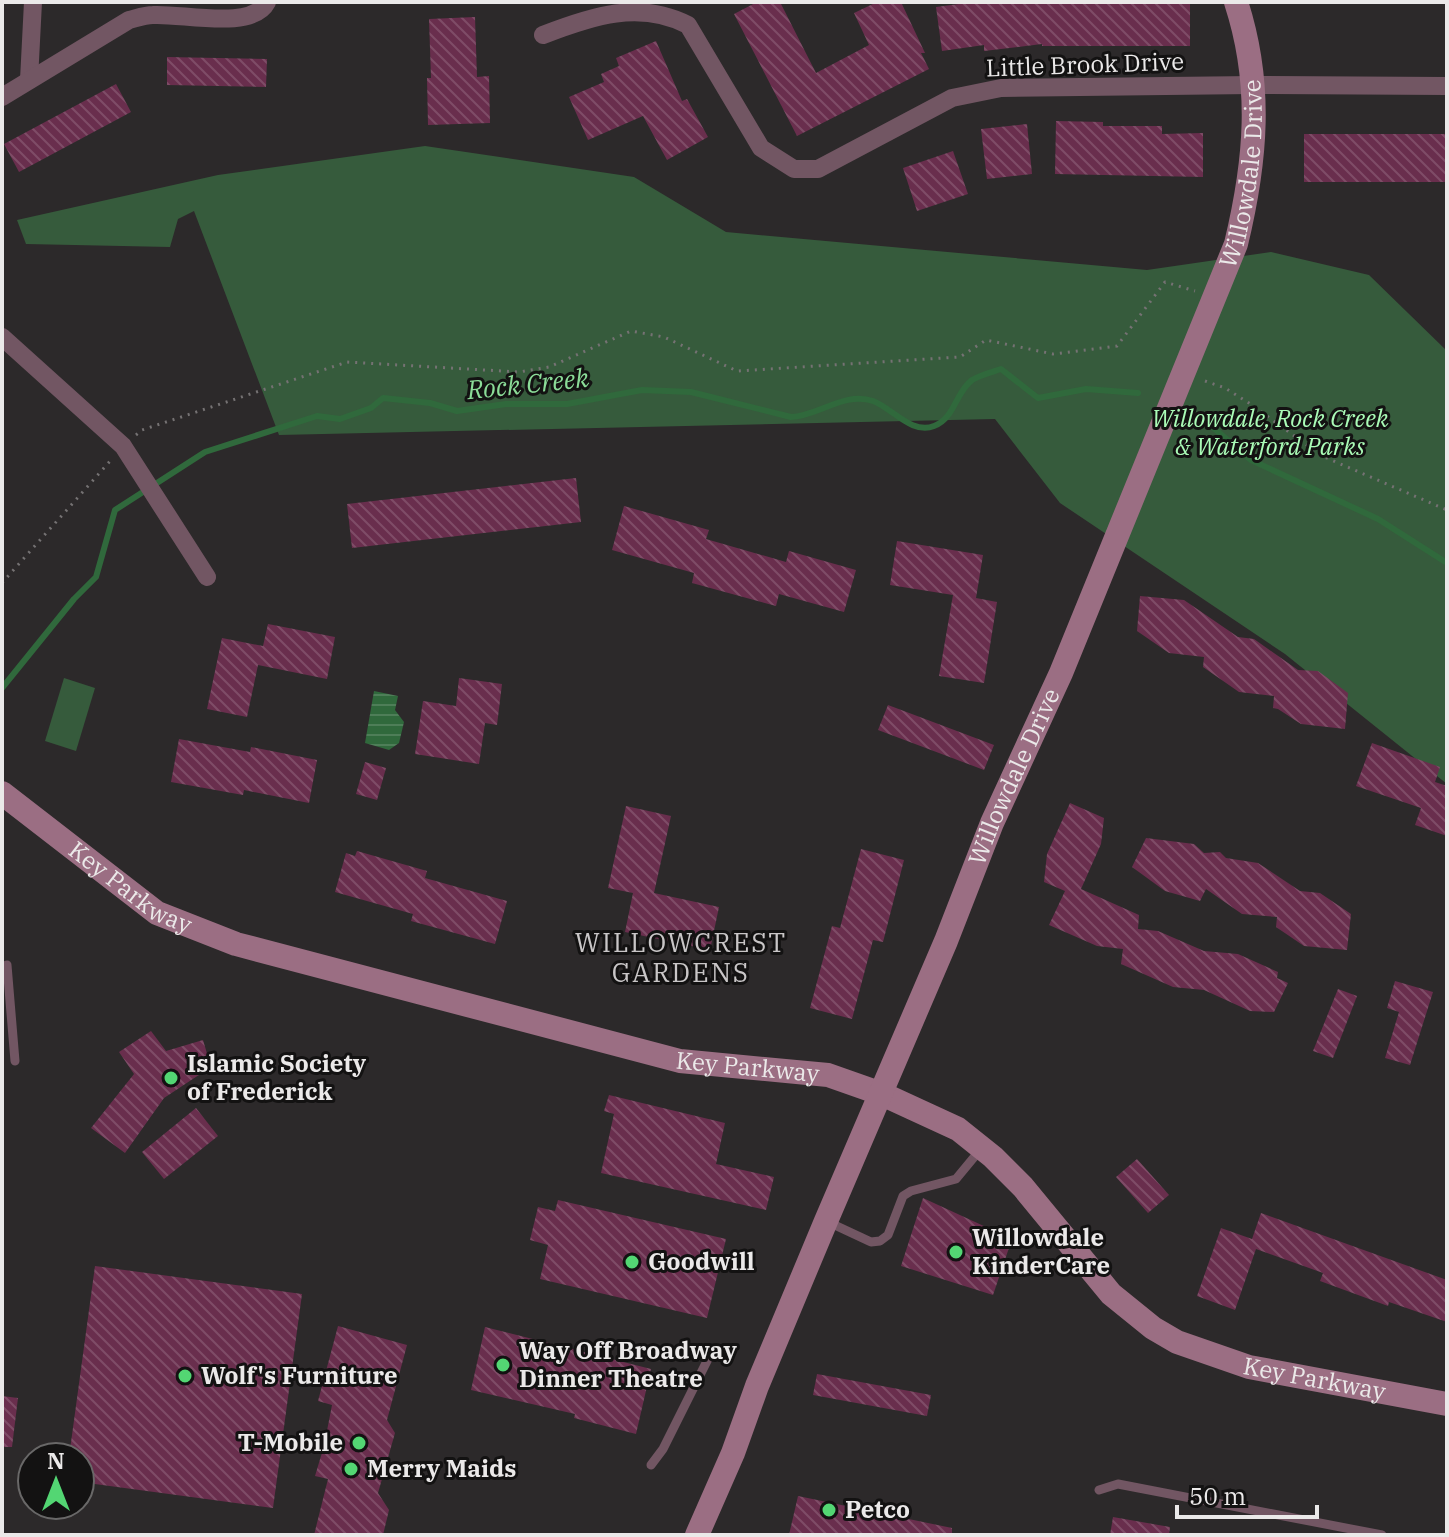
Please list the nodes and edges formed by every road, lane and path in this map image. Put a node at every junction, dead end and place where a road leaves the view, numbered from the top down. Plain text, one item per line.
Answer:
1 (33, 2) edge
2 (267, 2) edge
3 (1236, 2) edge
4 (543, 35) dead end
5 (29, 80) junction
6 (1253, 85) junction
7 (1447, 86) edge
8 (2, 97) edge
9 (1214, 297) junction
10 (2, 337) edge
11 (1182, 374) junction
12 (130, 440) dead end
13 (117, 452) dead end
14 (1447, 510) edge
15 (207, 577) dead end
16 (2, 583) edge
17 (2, 793) edge
18 (2, 967) edge
19 (15, 1061) dead end
20 (882, 1094) junction
21 (982, 1148) junction
22 (826, 1221) junction
23 (711, 1353) dead end
24 (1447, 1404) edge
25 (651, 1465) dead end
26 (1099, 1490) dead end
27 (697, 1535) edge
28 (1382, 1535) edge

1 - 5 street
2 - 5 street
3 - 6 street, Willowdale Drive
4 - 6 street, Little Brook Drive
5 - 8 street
6 - 7 street, Little Brook Drive
6 - 9 street, Willowdale Drive
9 - 11 street, Willowdale Drive
9 - 12 path
10 - 15 street
11 - 14 path
11 - 20 street, Willowdale Drive
13 - 16 path
17 - 20 street, Key Parkway
18 - 19 lane
20 - 21 street, Key Parkway
20 - 22 street, Willowdale Drive
21 - 22 lane
21 - 24 street, Key Parkway
22 - 27 street, Willowdale Drive
23 - 25 lane
26 - 28 lane

